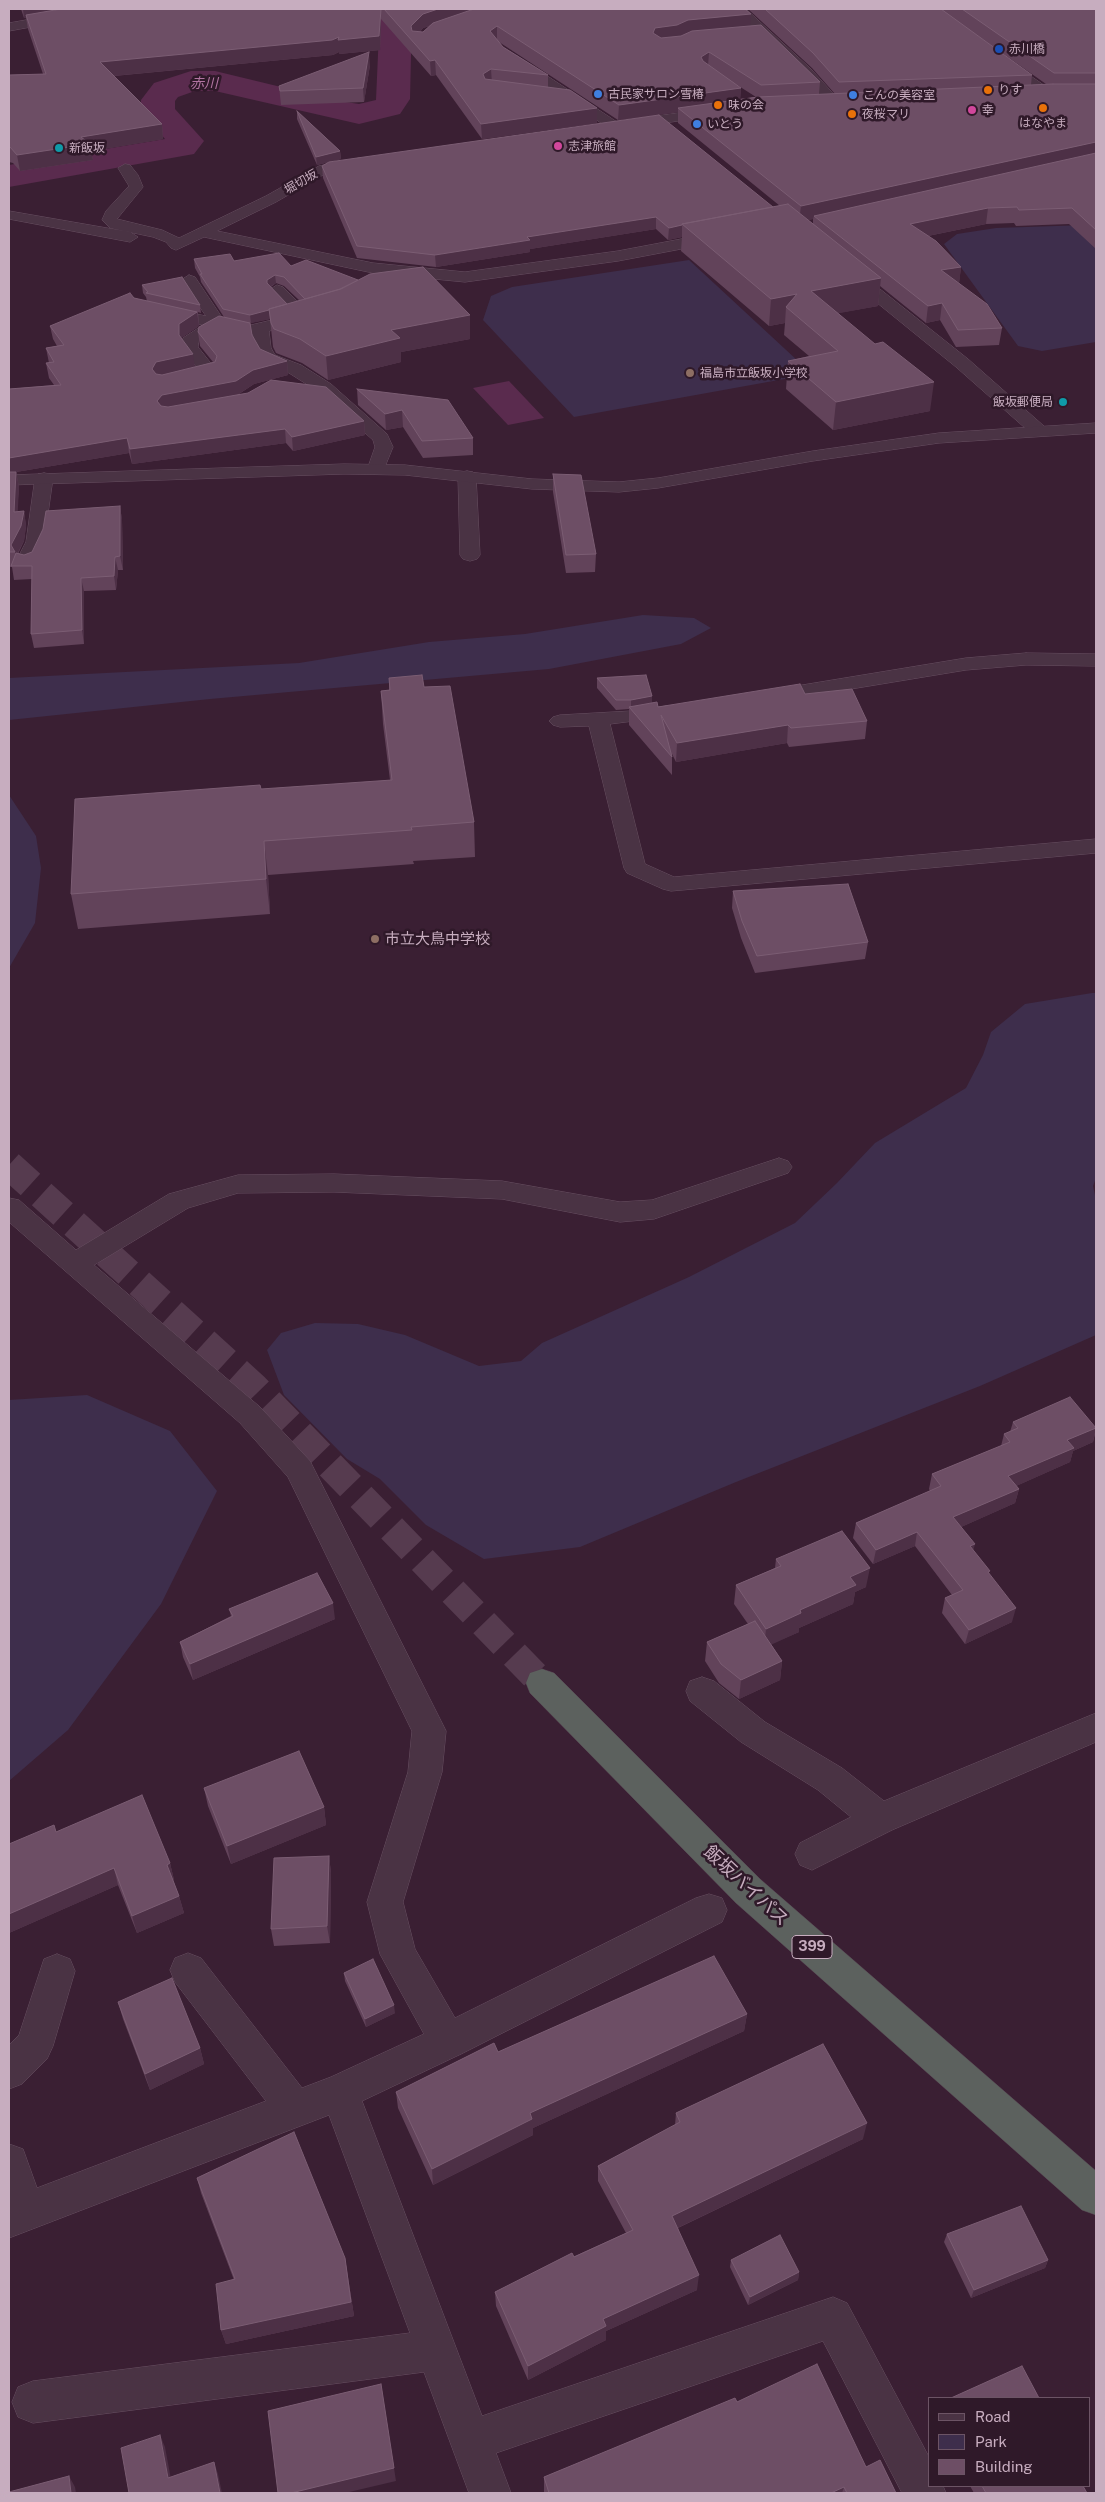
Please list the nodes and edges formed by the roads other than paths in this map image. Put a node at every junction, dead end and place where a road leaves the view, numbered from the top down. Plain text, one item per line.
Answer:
1 (107, 9) edge
2 (738, 9) edge
3 (88, 11) edge
4 (18, 12) dead end
5 (52, 20) junction
6 (9, 27) edge
7 (764, 33) junction
8 (745, 35) edge
9 (985, 48) edge
10 (502, 51) edge
11 (1096, 93) edge
12 (1048, 94) junction
13 (1029, 95) edge
14 (545, 96) edge
15 (577, 100) junction
16 (814, 103) edge
17 (730, 110) edge
18 (661, 120) junction
19 (615, 126) junction
20 (596, 129) edge
21 (677, 131) edge
22 (369, 160) edge
23 (125, 168) dead end
24 (9, 215) edge
25 (202, 232) junction
26 (731, 235) edge
27 (176, 245) junction
28 (840, 266) edge
29 (465, 277) junction
30 (190, 280) dead end
31 (406, 287) edge
32 (277, 290) edge
33 (142, 307) edge
34 (216, 324) junction
35 (260, 328) junction
36 (307, 377) junction
37 (164, 382) edge
38 (289, 382) edge
39 (1096, 428) edge
40 (1039, 431) junction
41 (376, 470) junction
42 (467, 476) junction
43 (44, 478) junction
44 (9, 480) edge
45 (470, 555) dead end
46 (26, 561) edge
47 (1096, 660) edge
48 (745, 700) edge
49 (688, 709) edge
50 (598, 719) junction
51 (560, 721) dead end
52 (1096, 846) edge
53 (779, 1167) dead end
54 (9, 1207) edge
55 (76, 1263) junction
56 (542, 1683) tunnel mouth
57 (702, 1691) dead end
58 (1096, 1727) edge
59 (880, 1818) junction
60 (812, 1854) dead end
61 (709, 1910) dead end
62 (188, 1970) dead end
63 (57, 1971) dead end
64 (448, 2042) junction
65 (9, 2071) edge
66 (340, 2092) junction
67 (296, 2109) junction
68 (9, 2163) edge
69 (1096, 2196) edge
70 (17, 2215) edge
71 (437, 2350) junction
72 (33, 2402) dead end
73 (471, 2441) junction
74 (490, 2493) edge
75 (925, 2493) edge

1 - 3 street
2 - 7 street
3 - 5 street
4 - 5 street
5 - 6 street
7 - 8 street
7 - 16 street
9 - 12 street
10 - 15 street
11 - 12 street
12 - 13 street
14 - 15 street
15 - 19 street
17 - 18 street
18 - 19 street
18 - 21 street
19 - 20 street
22 - 25 street, 堀切坂
23 - 27 street
24 - 27 street
25 - 27 street, 堀切坂
25 - 29 street
26 - 29 street
28 - 40 street
29 - 31 street
30 - 34 street
32 - 35 street
33 - 34 street
34 - 35 street
34 - 37 street
35 - 36 street
36 - 38 street
36 - 41 street
39 - 40 street
40 - 42 street
41 - 42 street
41 - 43 street
42 - 45 street
43 - 44 street
43 - 46 street
47 - 48 street
49 - 50 street
50 - 51 street
50 - 52 street
53 - 55 street
54 - 55 street
55 - 64 street
56 - 69 highway, 飯坂バイパス / 399
57 - 59 street
58 - 59 street
59 - 60 street
61 - 64 street
62 - 67 street
63 - 65 street
64 - 66 street
66 - 67 street
66 - 71 street
67 - 70 street
68 - 70 street
71 - 72 street
71 - 73 street
73 - 74 street
73 - 75 street

